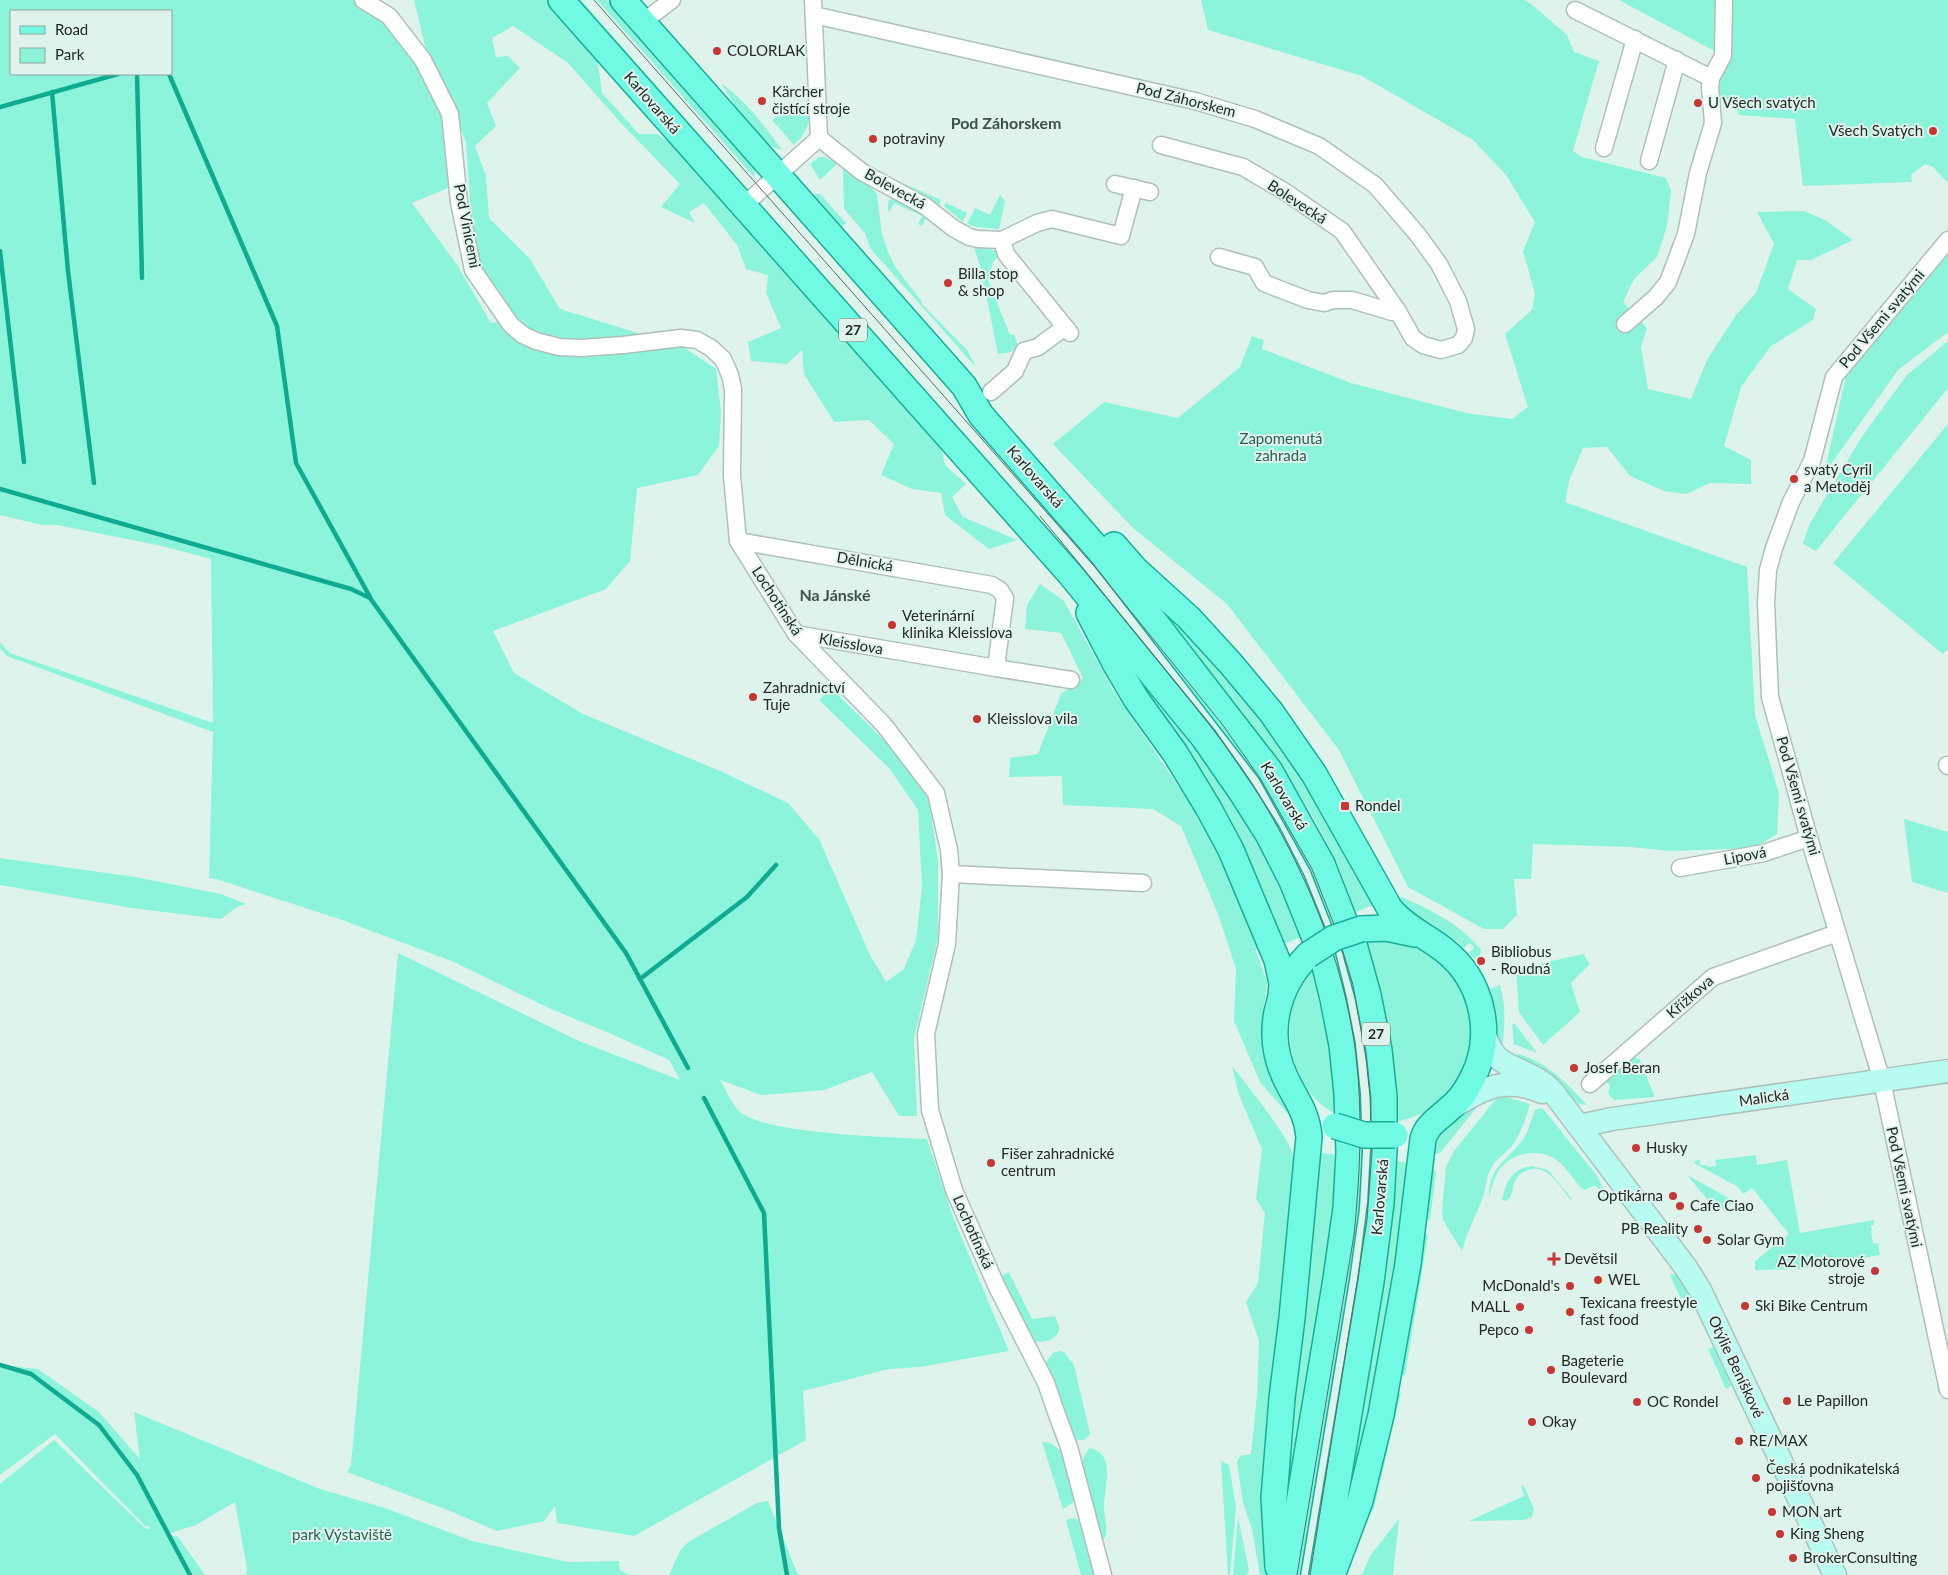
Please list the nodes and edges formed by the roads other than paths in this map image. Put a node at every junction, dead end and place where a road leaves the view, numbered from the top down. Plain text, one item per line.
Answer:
1 (363, 0) edge
2 (561, 0) edge
3 (623, 0) edge
4 (672, 0) edge
5 (1724, 0) edge
6 (813, 7) edge
7 (1575, 10) dead end
8 (643, 22) junction
9 (1635, 39) junction
10 (1677, 60) junction
11 (1711, 78) junction
12 (819, 138) junction
13 (1161, 145) dead end
14 (1604, 148) dead end
15 (1649, 160) dead end
16 (777, 175) junction
17 (1115, 184) dead end
18 (1134, 188) junction
19 (1150, 192) dead end
20 (743, 206) junction
21 (1002, 240) junction
22 (1948, 240) edge
23 (1219, 257) dead end
24 (1396, 310) junction
25 (1625, 324) dead end
26 (1466, 329) joint
27 (711, 348) joint
28 (964, 386) junction
29 (990, 392) dead end
30 (738, 541) junction
31 (1070, 574) junction
32 (796, 634) junction
33 (996, 668) junction
34 (1071, 680) dead end
35 (1809, 838) junction
36 (1680, 868) dead end
37 (951, 874) junction
38 (1143, 883) dead end
39 (1837, 933) junction
40 (1428, 940) junction
41 (1280, 998) junction
42 (1484, 1030) junction
43 (1948, 1071) edge
44 (1882, 1081) junction
45 (1590, 1084) dead end
46 (1291, 1088) junction
47 (1560, 1101) junction
48 (1444, 1113) junction
49 (1579, 1126) junction
50 (1948, 1390) edge
51 (1103, 1575) edge
52 (1278, 1575) edge
53 (1287, 1575) edge
54 (1322, 1575) edge
55 (1332, 1575) edge
56 (1835, 1575) edge

1 - 27 street, Pod Vinicemi
2 - 20 main road, Karlovarská / 27
3 - 8 main road, Karlovarská / 27
4 - 8 street
5 - 11 street
6 - 12 street
6 - 26 street, Pod Záhorskem
7 - 9 street
8 - 16 main road, Karlovarská / 27
9 - 10 street
9 - 14 street
10 - 11 street
10 - 15 street
11 - 25 street
12 - 16 street
12 - 21 street, Bolevecká
13 - 24 street, Bolevecká
16 - 20 street
16 - 28 main road, Karlovarská / 27
17 - 18 street
18 - 19 street
18 - 21 street, Bolevecká
20 - 31 main road, Karlovarská / 27
21 - 29 street
22 - 35 street, Pod Všemi svatými
23 - 24 street
24 - 26 street, Bolevecká
27 - 30 street, Lochotínská
28 - 40 main road
28 - 54 main road, Karlovarská / 27
30 - 32 street, Lochotínská
30 - 33 street, Dělnická
31 - 41 main road
31 - 53 main road, Karlovarská / 27
32 - 33 street, Kleisslova
32 - 37 street, Lochotínská
33 - 34 street, Kleisslova
35 - 36 street, Lipová
35 - 39 street, Pod Všemi svatými
37 - 38 street
37 - 51 street, Lochotínská
39 - 44 street, Pod Všemi svatými
39 - 45 street, Křížkova
40 - 41 main road, bridge
40 - 42 main road
41 - 46 main road
42 - 47 street, Otýlie Beníškové
42 - 48 main road
43 - 44 street, Malická
44 - 49 street, Malická
44 - 50 street, Pod Všemi svatými
46 - 48 main road, bridge
46 - 52 main road
47 - 48 street
47 - 49 street, Otýlie Beníškové
48 - 55 main road
49 - 56 street, Otýlie Beníškové

